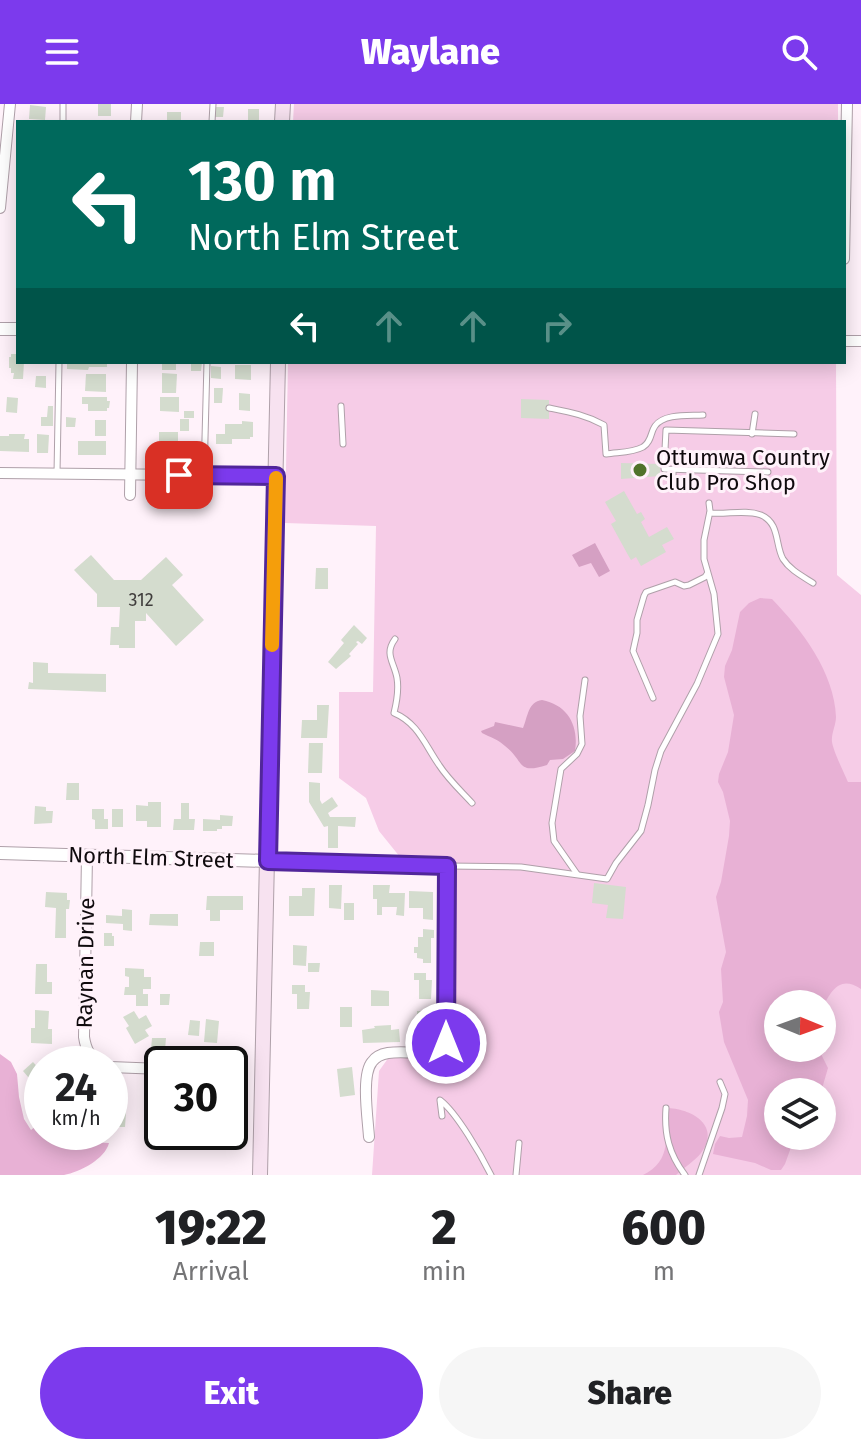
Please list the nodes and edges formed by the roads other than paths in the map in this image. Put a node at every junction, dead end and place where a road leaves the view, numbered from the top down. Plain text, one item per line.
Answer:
1 (10, 104) edge
2 (847, 104) edge
3 (846, 156) edge
4 (1, 193) edge
5 (0, 208) edge
6 (59, 364) edge
7 (132, 364) edge
8 (207, 364) edge
9 (278, 364) edge
10 (341, 406) dead end
11 (549, 408) dead end
12 (755, 414) dead end
13 (703, 415) dead end
14 (752, 434) junction
15 (794, 434) dead end
16 (343, 444) dead end
17 (673, 469) junction
18 (768, 472) dead end
19 (0, 473) edge
20 (57, 474) junction
21 (130, 475) junction
22 (204, 476) junction
23 (276, 476) junction
24 (673, 488) dead end
25 (130, 495) dead end
26 (709, 503) dead end
27 (710, 513) junction
28 (707, 573) junction
29 (813, 583) dead end
30 (395, 639) dead end
31 (585, 680) dead end
32 (653, 698) dead end
33 (472, 803) dead end
34 (0, 853) edge
35 (87, 855) junction
36 (268, 861) junction
37 (447, 866) junction
38 (578, 875) junction
39 (85, 1046) edge
40 (720, 1082) dead end
41 (666, 1108) dead end
42 (442, 1116) dead end
43 (369, 1137) dead end
44 (519, 1143) dead end
45 (260, 1175) edge
46 (491, 1175) edge
47 (516, 1175) edge
48 (685, 1175) edge
49 (699, 1175) edge

1 - 4 street
2 - 3 street
4 - 5 street
6 - 20 lane
7 - 21 street
8 - 22 lane
9 - 23 main road
10 - 16 lane
11 - 13 lane
12 - 14 lane
14 - 15 lane
14 - 17 lane
17 - 18 lane
17 - 24 lane
19 - 20 street
20 - 21 street
21 - 22 street
21 - 25 street
22 - 23 street
23 - 36 main road
26 - 27 lane
27 - 28 lane
27 - 29 lane
28 - 32 lane
28 - 38 lane
30 - 33 lane
31 - 38 lane
34 - 35 street, North Elm Street
35 - 36 street, North Elm Street
35 - 39 street, Raynan Drive
36 - 37 street, North Elm Street
36 - 45 main road
37 - 38 lane
37 - 43 street
40 - 49 lane
41 - 48 lane
42 - 46 lane
44 - 47 lane

